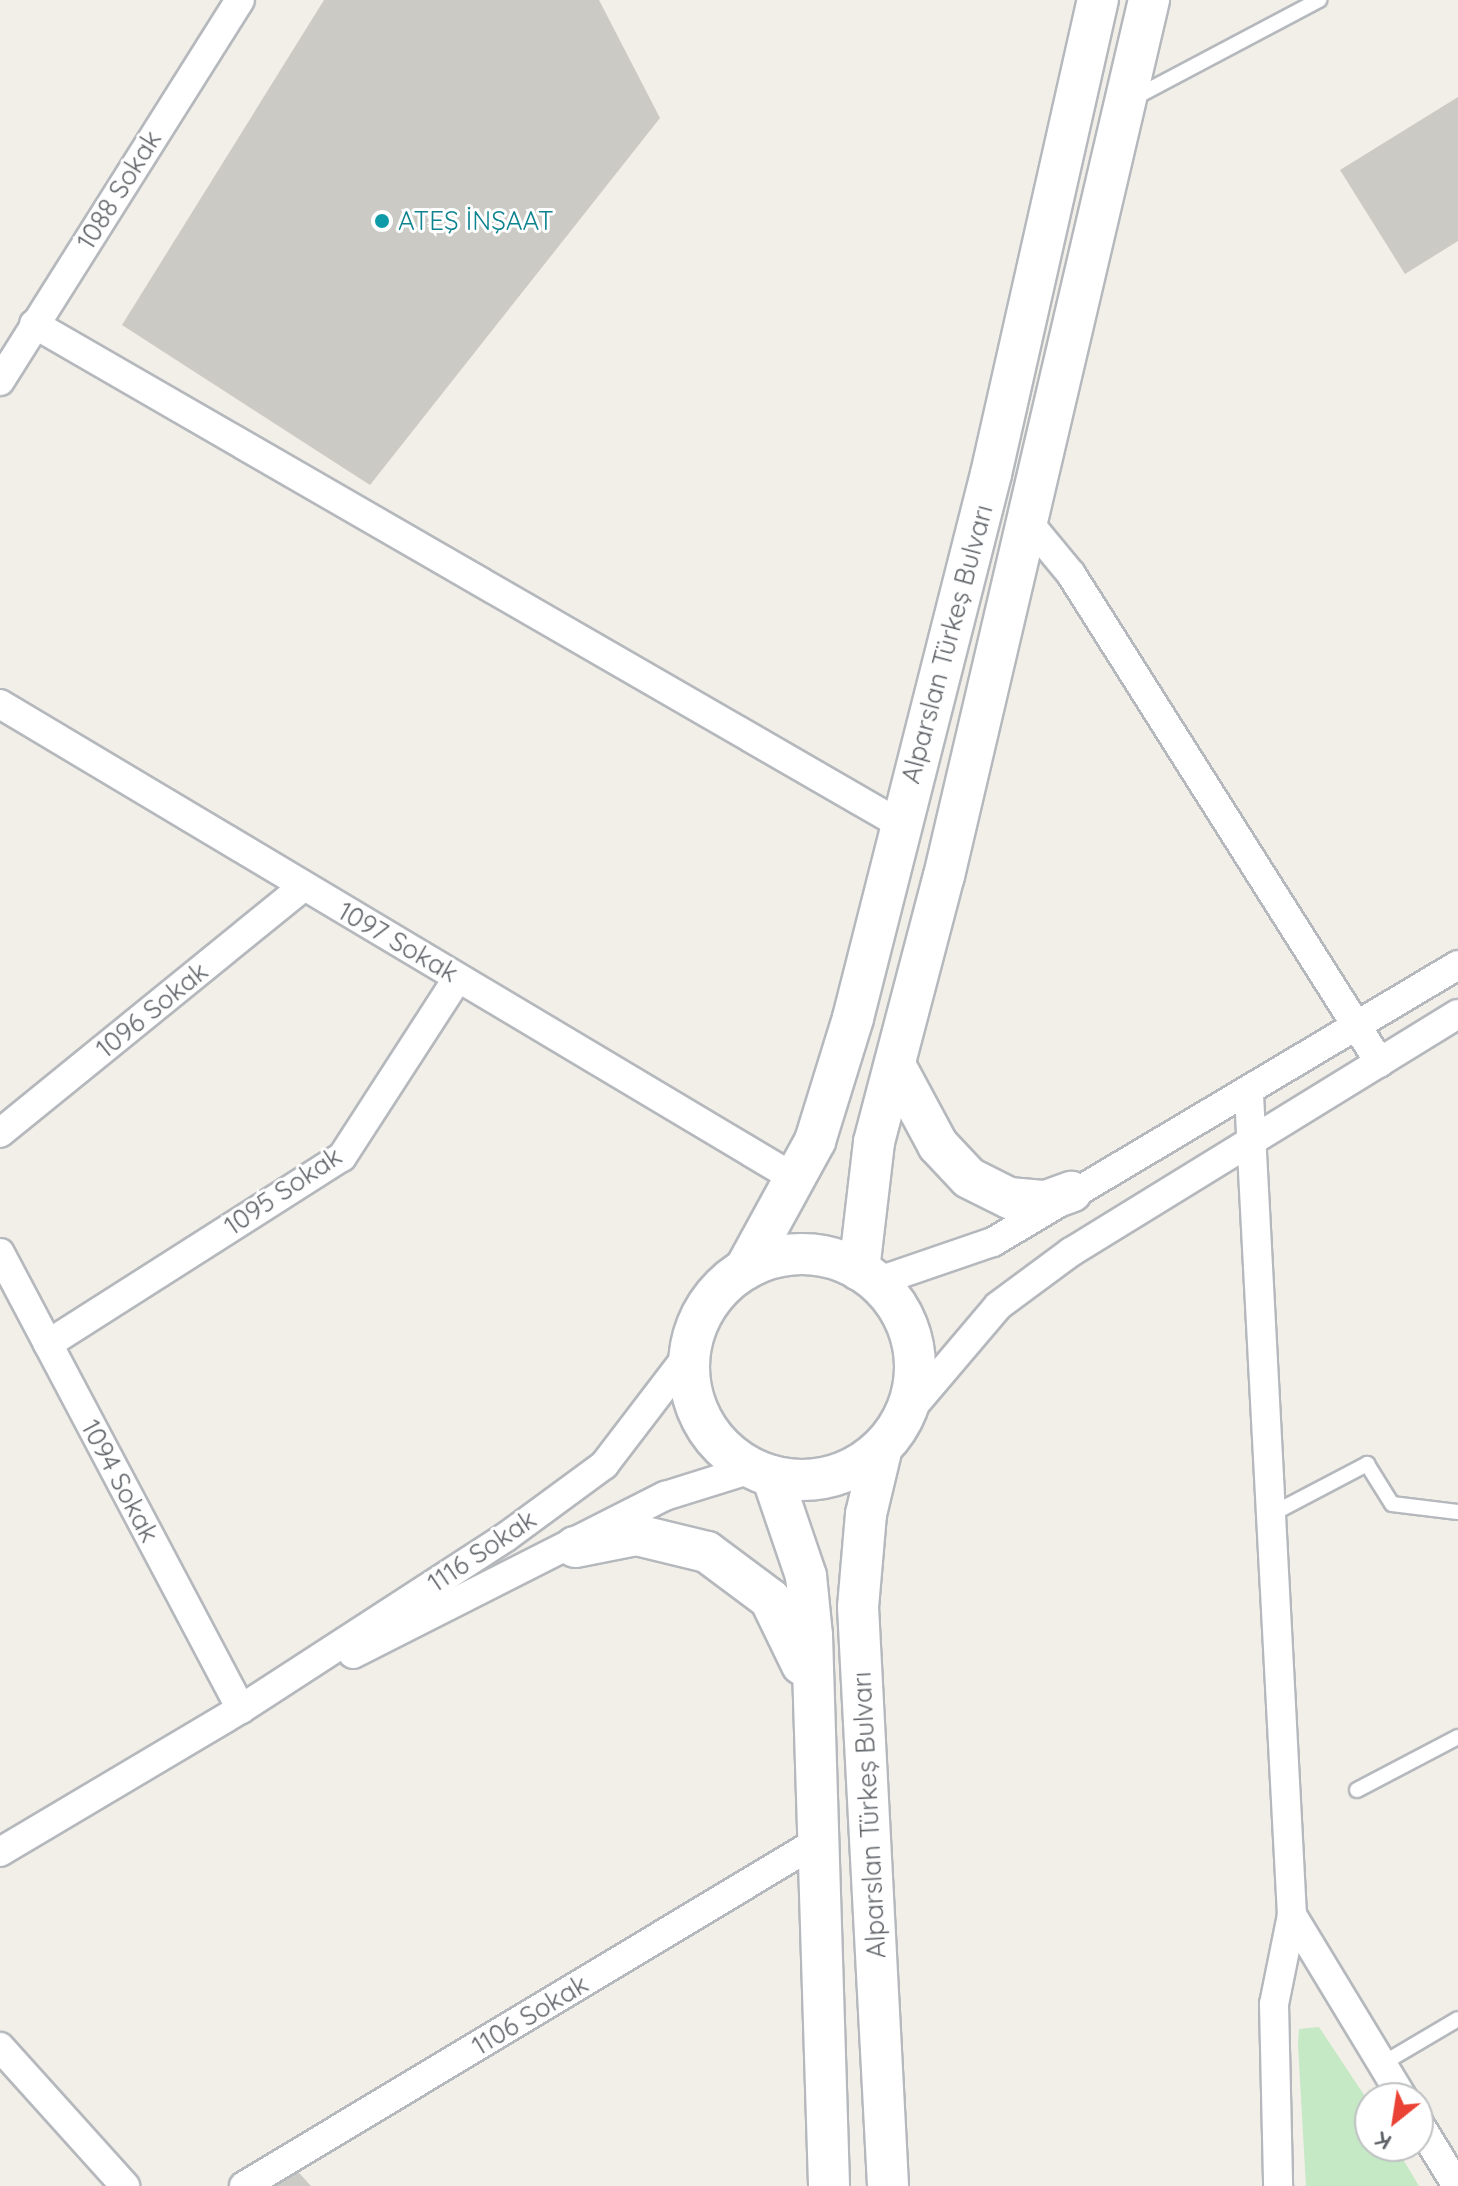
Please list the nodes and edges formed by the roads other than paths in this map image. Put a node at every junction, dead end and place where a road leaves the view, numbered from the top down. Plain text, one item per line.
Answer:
1 (240, 0) edge
2 (1098, 0) edge
3 (1149, 0) edge
4 (1319, 0) edge
5 (1125, 103) junction
6 (34, 324) junction
7 (0, 381) edge
8 (1028, 522) junction
9 (0, 704) edge
10 (900, 824) junction
11 (303, 887) junction
12 (1458, 965) edge
13 (458, 978) junction
14 (1458, 1014) edge
15 (1358, 1028) junction
16 (1380, 1063) junction
17 (896, 1067) junction
18 (1249, 1095) junction
19 (0, 1133) edge
20 (1249, 1147) junction
21 (796, 1179) junction
22 (1071, 1192) junction
23 (0, 1253) edge
24 (745, 1269) junction
25 (868, 1276) junction
26 (48, 1344) junction
27 (689, 1354) junction
28 (893, 1432) junction
29 (761, 1472) junction
30 (1458, 1512) edge
31 (1269, 1516) junction
32 (575, 1547) junction
33 (813, 1704) junction
34 (241, 1709) junction
35 (1458, 1737) edge
36 (1357, 1790) dead end
37 (815, 1843) junction
38 (0, 1852) edge
39 (1292, 1915) junction
40 (1458, 2019) edge
41 (0, 2047) edge
42 (1382, 2064) junction
43 (1393, 2082) edge
44 (1434, 2148) edge
45 (125, 2186) edge
46 (244, 2186) edge
47 (829, 2186) edge
48 (888, 2186) edge
49 (1278, 2186) edge
50 (1457, 2186) edge

1 - 6 street, 1088 Sokak
2 - 10 main road, Alparslan Türkeş Bulvarı
3 - 5 main road, Alparslan Türkeş Bulvarı
4 - 5 lane
5 - 8 main road, Alparslan Türkeş Bulvarı
6 - 7 street, 1088 Sokak
6 - 10 street
8 - 15 street
8 - 17 main road, Alparslan Türkeş Bulvarı
9 - 11 street, 1097 Sokak
10 - 21 main road, Alparslan Türkeş Bulvarı
11 - 13 street, 1097 Sokak
11 - 19 street, 1096 Sokak
12 - 15 street
13 - 21 street, 1097 Sokak
13 - 26 street, 1095 Sokak
14 - 16 street
15 - 16 street
15 - 18 street
16 - 20 street
17 - 22 main road
17 - 25 main road, Alparslan Türkeş Bulvarı
18 - 20 street
18 - 22 street
20 - 28 street
20 - 31 street
21 - 24 main road, Alparslan Türkeş Bulvarı
22 - 25 street
23 - 26 street, 1094 Sokak
24 - 25 main road, Alparslan Türkeş Bulvarı
24 - 27 main road, Alparslan Türkeş Bulvarı
25 - 28 main road, Alparslan Türkeş Bulvarı
26 - 34 street, 1094 Sokak
27 - 29 main road, Alparslan Türkeş Bulvarı
27 - 34 street, 1116 Sokak
28 - 29 main road
28 - 48 main road, Alparslan Türkeş Bulvarı
29 - 32 street, 1116 Sokak
29 - 33 main road, Alparslan Türkeş Bulvarı
30 - 31 lane
31 - 39 street
32 - 33 main road
32 - 34 street, 1116 Sokak
33 - 37 main road, Alparslan Türkeş Bulvarı
34 - 38 street, 1116 Sokak
35 - 36 lane
37 - 46 street, 1106 Sokak
37 - 47 main road, Alparslan Türkeş Bulvarı
39 - 42 street
39 - 49 street
40 - 42 lane
41 - 45 street
42 - 43 street
44 - 50 street

